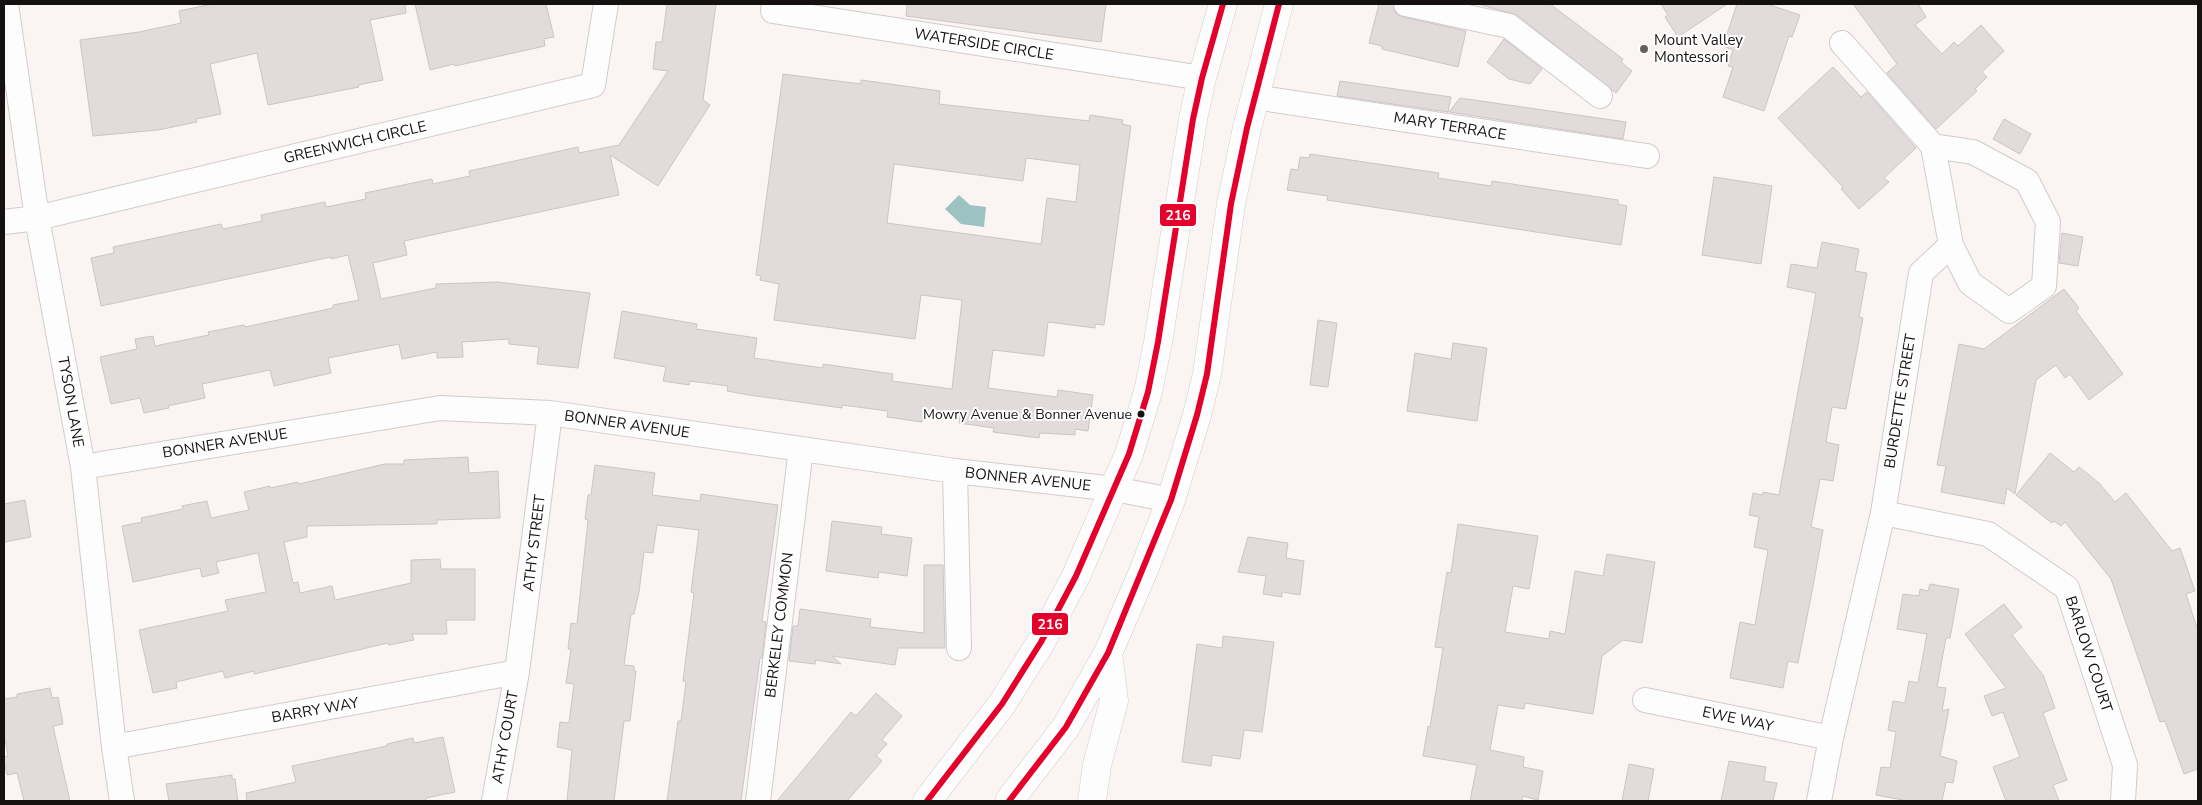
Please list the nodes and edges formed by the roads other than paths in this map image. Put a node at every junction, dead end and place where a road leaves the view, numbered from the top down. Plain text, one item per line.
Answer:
1 (6, 4) edge
2 (606, 4) edge
3 (774, 4) edge
4 (1223, 4) edge
5 (1280, 4) edge
6 (1406, 4) edge
7 (1842, 43) dead end
8 (1202, 78) junction
9 (1600, 96) dead end
10 (1254, 97) junction
11 (1933, 146) junction
12 (1647, 156) dead end
13 (37, 218) junction
14 (4, 222) edge
15 (1951, 245) junction
16 (550, 413) junction
17 (801, 449) junction
18 (83, 467) junction
19 (955, 471) junction
20 (1115, 489) junction
21 (1171, 500) junction
22 (1883, 513) junction
23 (959, 648) dead end
24 (1108, 653) junction
25 (517, 672) junction
26 (1645, 700) dead end
27 (1831, 738) junction
28 (114, 747) junction
29 (122, 801) edge
30 (494, 801) edge
31 (758, 801) edge
32 (927, 801) edge
33 (1009, 801) edge
34 (1092, 801) edge
35 (1819, 801) edge
36 (2124, 801) edge

1 - 13 street, TYSON LANE
2 - 13 street, GREENWICH CIRCLE
3 - 8 street, WATERSIDE CIRCLE
4 - 8 main road
5 - 10 main road
6 - 9 street
7 - 11 street
8 - 20 main road
10 - 12 street, MARY TERRACE
10 - 21 main road
11 - 15 street
11 - 15 street
13 - 14 street
13 - 18 street, TYSON LANE
15 - 22 street, BURDETTE STREET
16 - 17 street, BONNER AVENUE
16 - 18 street, BONNER AVENUE
16 - 25 street, ATHY STREET
17 - 19 street, BONNER AVENUE
17 - 31 street, BERKELEY COMMON
18 - 28 street, TYSON LANE
19 - 20 street, BONNER AVENUE
19 - 23 street
20 - 21 street, BONNER AVENUE
20 - 32 main road
21 - 24 main road
22 - 27 street, BURDETTE STREET
22 - 36 street, BARLOW COURT
24 - 33 main road
24 - 34 main road
25 - 28 street, BARRY WAY
25 - 30 street, ATHY COURT
26 - 27 street, EWE WAY
27 - 35 street, BURDETTE STREET
28 - 29 street, TYSON LANE

